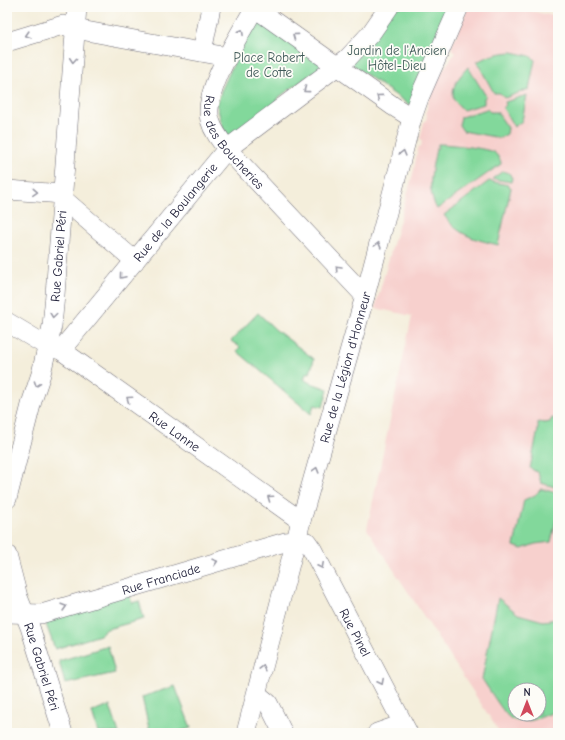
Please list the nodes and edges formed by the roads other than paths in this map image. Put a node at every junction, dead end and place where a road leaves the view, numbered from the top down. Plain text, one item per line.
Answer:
1 (77, 7) edge
2 (211, 7) edge
3 (255, 7) edge
4 (389, 7) edge
5 (459, 7) edge
6 (75, 29) junction
7 (7, 42) edge
8 (202, 52) junction
9 (228, 57) junction
10 (338, 67) junction
11 (412, 118) junction
12 (227, 149) junction
13 (7, 190) edge
14 (63, 196) junction
15 (135, 261) junction
16 (365, 296) junction
17 (7, 322) edge
18 (54, 348) junction
19 (7, 499) edge
20 (302, 521) junction
21 (296, 541) junction
22 (7, 555) edge
23 (7, 613) edge
24 (26, 614) junction
25 (257, 694) junction
26 (406, 729) edge
27 (63, 733) edge
28 (246, 733) edge
29 (283, 733) edge
30 (378, 733) edge

1 - 6 street, Rue Gabriel Péri
2 - 8 street
9 -> 3 street, Rue des Boucheries
10 -> 3 street
4 - 10 street, Rue de la Boulangerie
5 - 11 street, Rue de la Légion d'Honneur
6 -> 7 street
6 - 8 street
6 -> 14 street, Rue Gabriel Péri
8 - 9 street
9 - 12 street, Rue des Boucheries
11 -> 10 street
10 -> 12 street, Rue de la Boulangerie
16 -> 11 street, Rue de la Légion d'Honneur
12 - 15 street, Rue de la Boulangerie
16 -> 12 street, Rue des Boucheries
13 -> 14 street
14 - 15 street
14 -> 18 street, Rue Gabriel Péri
15 -> 18 street, Rue de la Boulangerie
20 -> 16 street, Rue de la Légion d'Honneur
17 - 18 street, Rue Lanne
18 -> 19 street, Rue Gabriel Péri
20 -> 18 street, Rue Lanne
20 - 21 street, Rue de la Légion d'Honneur
24 -> 21 street, Rue Franciade
25 -> 21 street, Rue de la Légion d'Honneur
21 -> 26 street, Rue Pinel
22 - 24 street, Rue Gabriel Péri
23 - 24 street, Rue Franciade
24 - 27 street, Rue Gabriel Péri
25 - 28 street, Rue de la Légion d'Honneur
25 - 29 street
26 - 30 street

